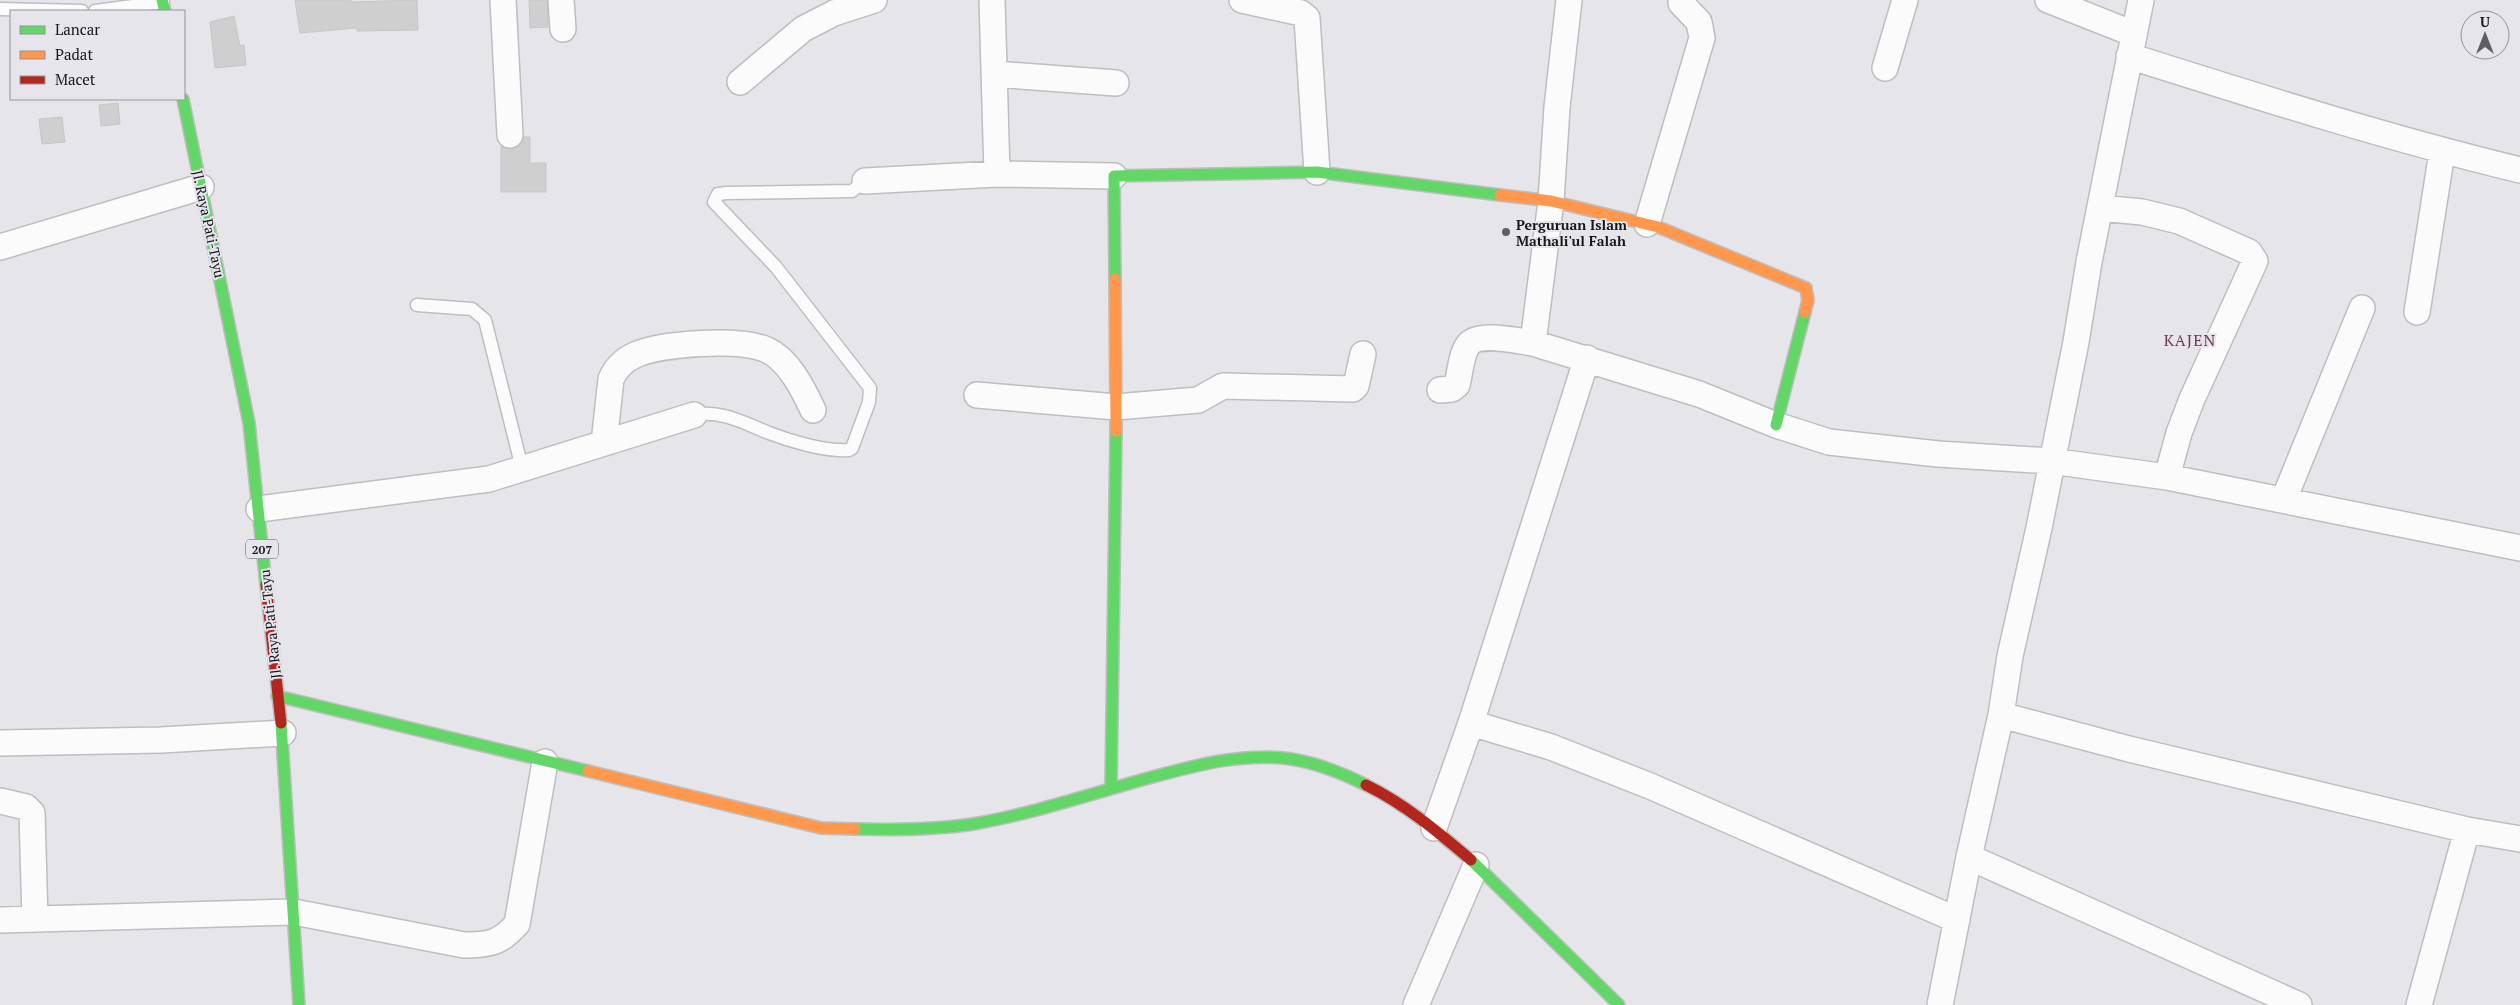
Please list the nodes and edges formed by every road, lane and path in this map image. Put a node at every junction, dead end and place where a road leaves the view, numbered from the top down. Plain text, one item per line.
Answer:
1 (503, 0) edge
2 (561, 0) edge
3 (874, 0) edge
4 (992, 0) edge
5 (1242, 0) edge
6 (1569, 0) edge
7 (1905, 0) edge
8 (2048, 0) edge
9 (2141, 0) edge
10 (167, 3) edge
11 (1681, 3) dead end
12 (0, 9) edge
13 (41, 10) edge
14 (104, 10) edge
15 (563, 29) dead end
16 (2132, 45) junction
17 (1885, 68) dead end
18 (994, 74) junction
19 (740, 82) dead end
20 (1116, 83) dead end
21 (183, 100) edge
22 (510, 135) dead end
23 (2442, 152) junction
24 (2520, 170) edge
25 (1317, 172) junction
26 (997, 174) junction
27 (1114, 176) junction
28 (865, 181) joint
29 (201, 187) junction
30 (1551, 201) junction
31 (2100, 208) junction
32 (1647, 224) junction
33 (0, 247) edge
34 (418, 305) dead end
35 (2362, 308) dead end
36 (2417, 312) dead end
37 (1533, 343) junction
38 (1363, 354) dead end
39 (1587, 358) junction
40 (1440, 390) dead end
41 (977, 395) dead end
42 (1116, 407) junction
43 (813, 410) dead end
44 (694, 415) joint
45 (1776, 425) junction
46 (604, 443) junction
47 (2051, 461) junction
48 (522, 468) junction
49 (2167, 477) junction
50 (2284, 500) junction
51 (258, 510) junction
52 (2520, 548) edge
53 (277, 696) junction
54 (2001, 715) junction
55 (1471, 723) junction
56 (283, 733) junction
57 (0, 743) edge
58 (545, 762) junction
59 (1110, 788) junction
60 (0, 801) edge
61 (1434, 828) junction
62 (2467, 830) junction
63 (2520, 839) edge
64 (1969, 857) junction
65 (1476, 865) junction
66 (294, 912) junction
67 (0, 920) edge
68 (35, 920) junction
69 (1957, 920) junction
70 (299, 1005) edge
71 (1416, 1005) edge
72 (1619, 1005) edge
73 (1940, 1005) edge
74 (2299, 1005) edge
75 (2419, 1005) edge

1 - 22 street
2 - 15 street
3 - 19 street
4 - 18 street
5 - 25 street
6 - 30 street
7 - 17 street
8 - 16 street
9 - 16 street
10 - 14 lane
11 - 32 street
12 - 13 lane
16 - 23 street
16 - 31 street
18 - 20 street
18 - 26 street
21 - 29 street, Jl. Raya Pati-Tayu / 207
23 - 24 street
23 - 36 street
25 - 27 street
25 - 30 street
26 - 27 street
26 - 28 street
27 - 42 street
28 - 44 lane
29 - 33 street
29 - 51 street, Jl. Raya Pati-Tayu / 207
30 - 32 street
30 - 37 street
31 - 47 street
31 - 49 street
32 - 45 street
34 - 48 lane
35 - 50 street
37 - 39 street
37 - 40 street
38 - 42 street
39 - 45 street
39 - 55 street
41 - 42 street
42 - 59 street
43 - 46 street
44 - 46 street
45 - 47 street
46 - 48 street
47 - 49 street
47 - 54 street
48 - 51 street
49 - 50 street
50 - 52 street
51 - 53 street, Jl. Raya Pati-Tayu / 207
53 - 56 street, Jl. Raya Pati-Tayu / 207
53 - 58 street
54 - 62 street
54 - 64 street
55 - 61 street
55 - 69 street
56 - 57 street
56 - 66 street, Jl. Raya Pati-Tayu / 207
58 - 59 street
58 - 66 street
59 - 61 street
60 - 68 street
61 - 65 street
62 - 63 street
62 - 75 street
64 - 69 street
64 - 74 street
65 - 71 street
65 - 72 street
66 - 68 street
66 - 70 street, Jl. Raya Pati-Tayu / 207
67 - 68 street
69 - 73 street

